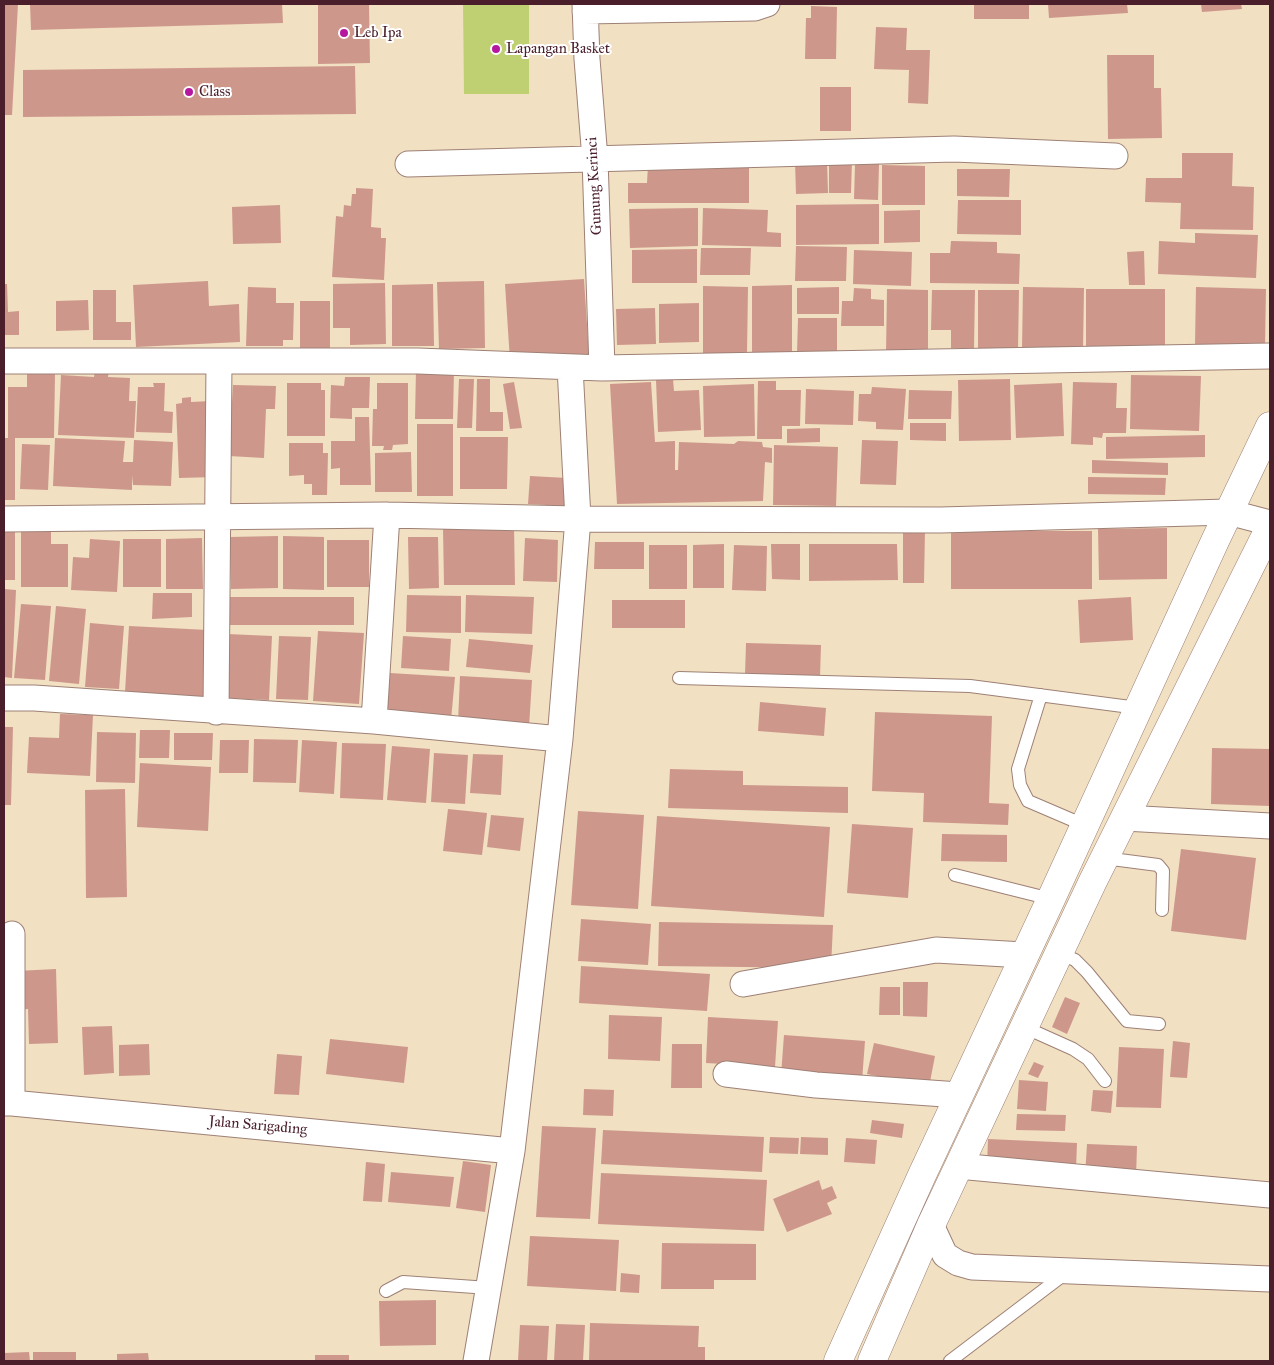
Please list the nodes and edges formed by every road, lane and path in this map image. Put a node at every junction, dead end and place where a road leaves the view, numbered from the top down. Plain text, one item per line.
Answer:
1 (767, 4) edge
2 (585, 8) edge
3 (1115, 156) dead end
4 (595, 159) junction
5 (408, 164) dead end
6 (1270, 356) edge
7 (4, 361) edge
8 (219, 362) junction
9 (570, 368) junction
10 (602, 368) junction
11 (1270, 426) edge
12 (1228, 512) junction
13 (219, 516) junction
14 (387, 516) junction
15 (4, 519) edge
16 (578, 519) junction
17 (1270, 522) edge
18 (1270, 527) edge
19 (679, 678) dead end
20 (1041, 695) junction
21 (4, 698) edge
22 (1138, 708) junction
23 (216, 712) junction
24 (374, 721) junction
25 (560, 739) junction
26 (1124, 818) junction
27 (1084, 825) junction
28 (1270, 826) edge
29 (1104, 858) junction
30 (1063, 872) junction
31 (955, 875) dead end
32 (1092, 883) junction
33 (1050, 899) junction
34 (1162, 910) dead end
35 (12, 934) dead end
36 (1059, 953) junction
37 (1024, 955) junction
38 (743, 984) dead end
39 (1159, 1024) dead end
40 (1024, 1028) junction
41 (726, 1074) dead end
42 (1105, 1082) dead end
43 (959, 1095) junction
44 (8, 1103) edge
45 (512, 1151) junction
46 (958, 1166) junction
47 (1270, 1195) edge
48 (930, 1225) junction
49 (1068, 1272) junction
50 (1270, 1279) edge
51 (489, 1288) junction
52 (386, 1291) dead end
53 (476, 1361) edge
54 (838, 1361) edge
55 (872, 1361) edge
56 (950, 1361) edge

1 - 2 street
2 - 4 street, Gunung Kerinci
3 - 4 street
4 - 5 street
4 - 10 street, Gunung Kerinci
6 - 10 street
7 - 8 street
8 - 9 street
8 - 13 street
9 - 10 street
9 - 16 street
11 - 12 main road
12 - 16 street
12 - 17 street
12 - 22 main road
13 - 14 street
13 - 15 street
13 - 23 street
14 - 16 street
14 - 24 street
16 - 25 street
18 - 26 main road
19 - 20 lane
20 - 22 lane
20 - 27 lane
21 - 23 street
22 - 27 main road
23 - 24 street
24 - 25 street
25 - 45 street
26 - 28 street
26 - 29 main road
27 - 30 main road
29 - 32 main road
29 - 34 lane
30 - 32 main road
30 - 33 main road
31 - 33 lane
32 - 36 main road
33 - 37 main road
35 - 44 street
36 - 39 lane
36 - 40 main road
37 - 38 street
37 - 43 main road
40 - 42 lane
40 - 46 main road
41 - 43 street
43 - 54 main road
44 - 45 street, Jalan Sarigading
45 - 51 street
46 - 47 street
46 - 48 main road
48 - 49 street
48 - 55 main road
49 - 50 street
49 - 56 lane
51 - 52 lane
51 - 53 street

